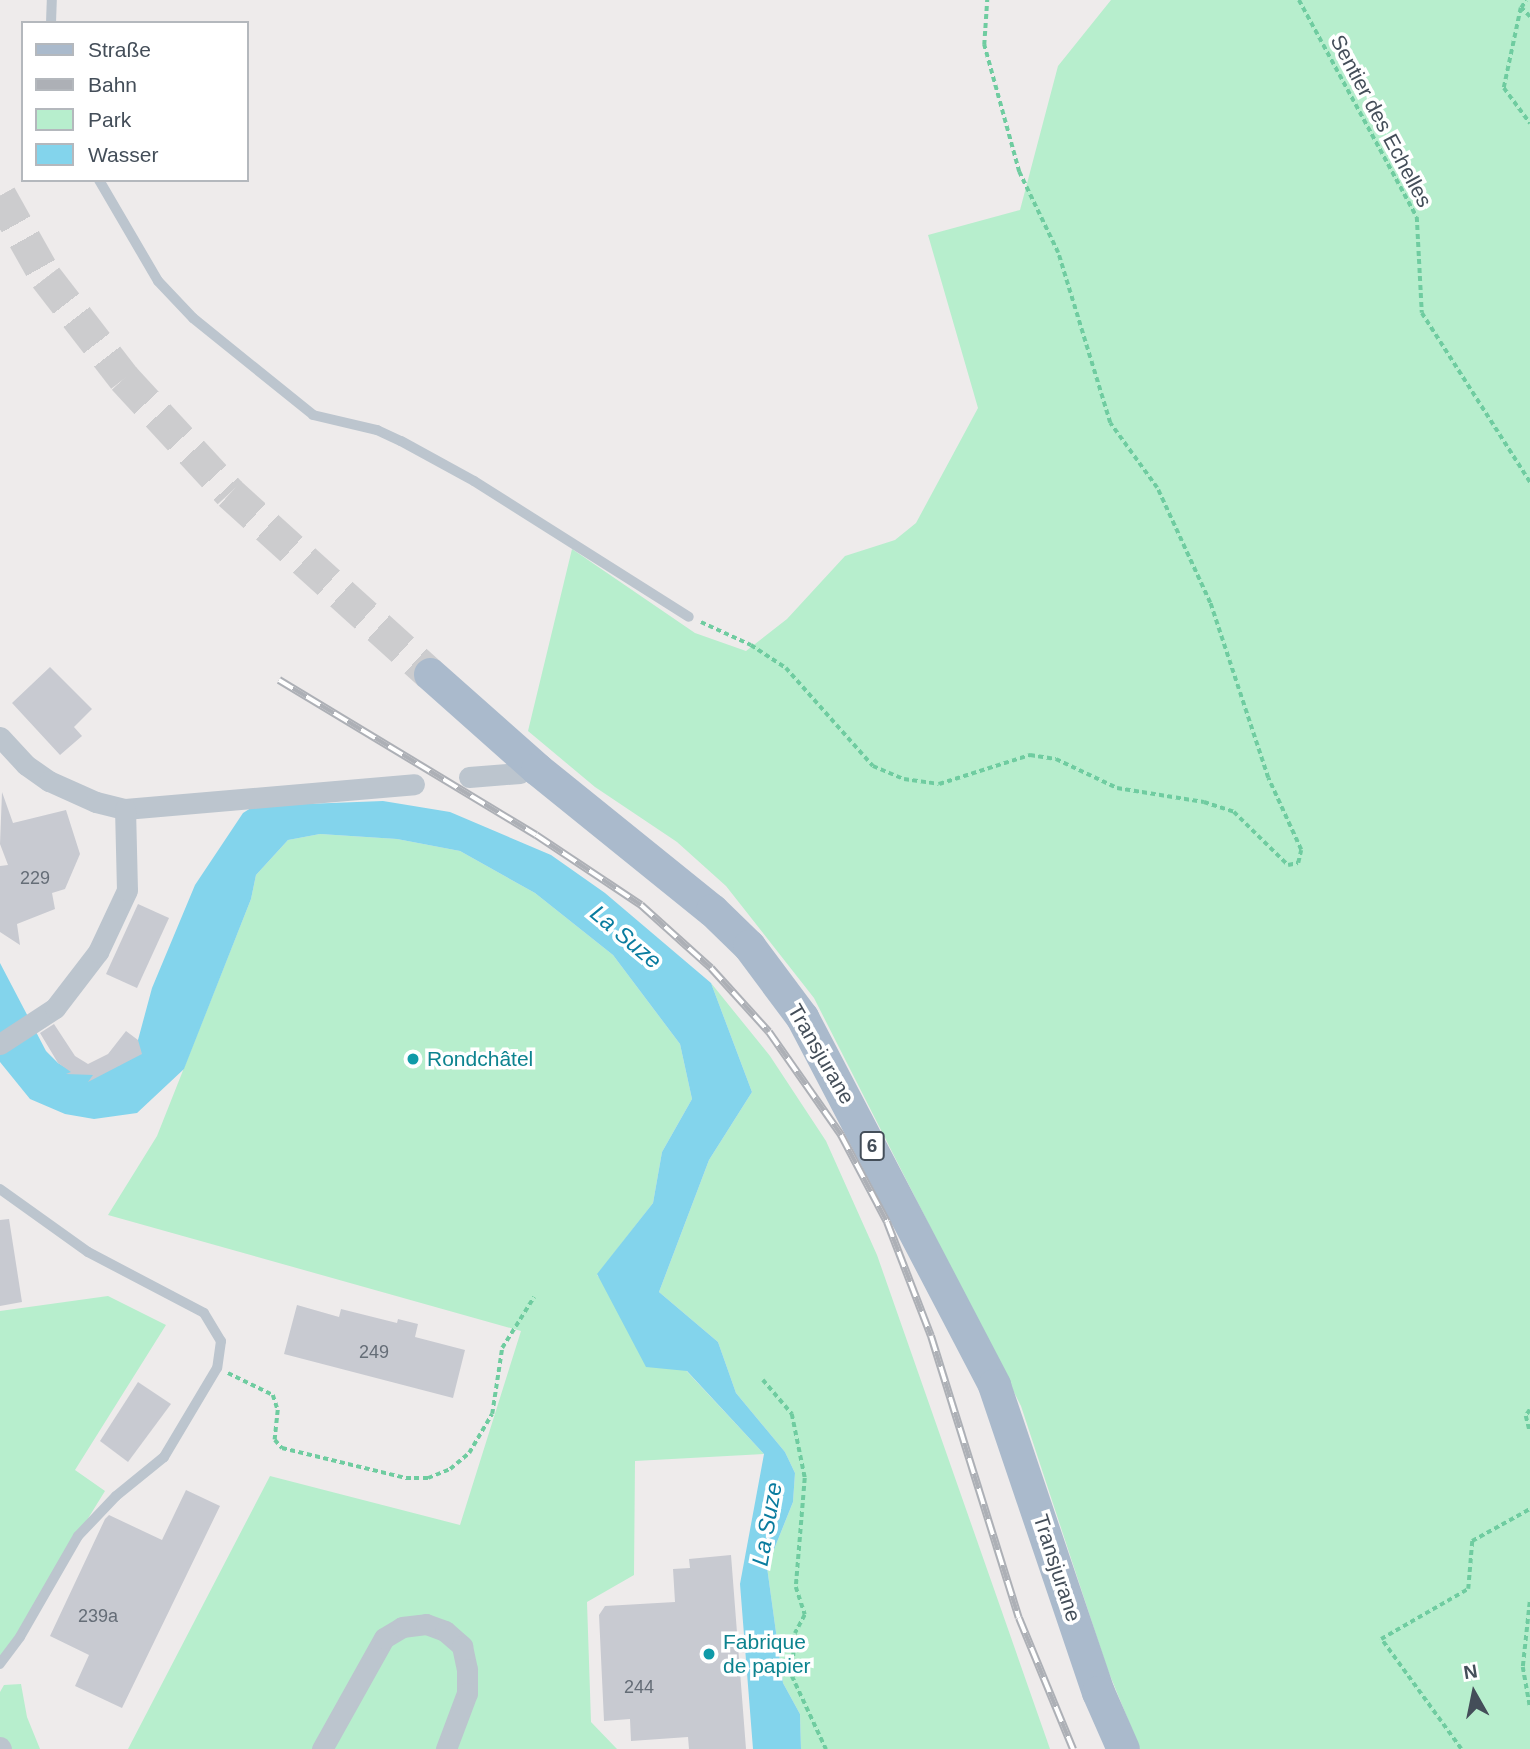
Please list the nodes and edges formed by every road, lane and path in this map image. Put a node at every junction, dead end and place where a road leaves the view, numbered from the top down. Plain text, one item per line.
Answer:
1 (52, 0) edge
2 (987, 0) edge
3 (1298, 0) edge
4 (1517, 0) edge
5 (1526, 0) edge
6 (1521, 8) junction
7 (1530, 17) edge
8 (51, 21) edge
9 (1530, 122) edge
10 (100, 182) edge
11 (1530, 482) edge
12 (689, 617) joint
13 (430, 674) tunnel mouth
14 (0, 737) edge
15 (520, 773) dead end
16 (470, 777) dead end
17 (414, 784) dead end
18 (125, 808) junction
19 (0, 1044) edge
20 (0, 1189) edge
21 (534, 1297) dead end
22 (217, 1368) junction
23 (763, 1380) dead end
24 (1530, 1409) edge
25 (1530, 1432) edge
26 (1530, 1509) edge
27 (1530, 1602) edge
28 (0, 1664) edge
29 (1530, 1705) edge
30 (322, 1749) edge
31 (446, 1749) edge
32 (826, 1749) edge
33 (1123, 1749) edge
34 (1461, 1749) edge

1 - 8 lane
2 - 12 path
3 - 11 path, Sentier des Echelles
4 - 6 path
5 - 6 path
6 - 7 path
6 - 9 path
10 - 12 lane
13 - 33 main road, Transjurane / 6
14 - 18 street
15 - 16 street
17 - 18 street
18 - 19 street
20 - 22 lane
21 - 22 path
22 - 28 lane
23 - 32 path
24 - 25 path
26 - 34 path
27 - 29 path
30 - 31 street

